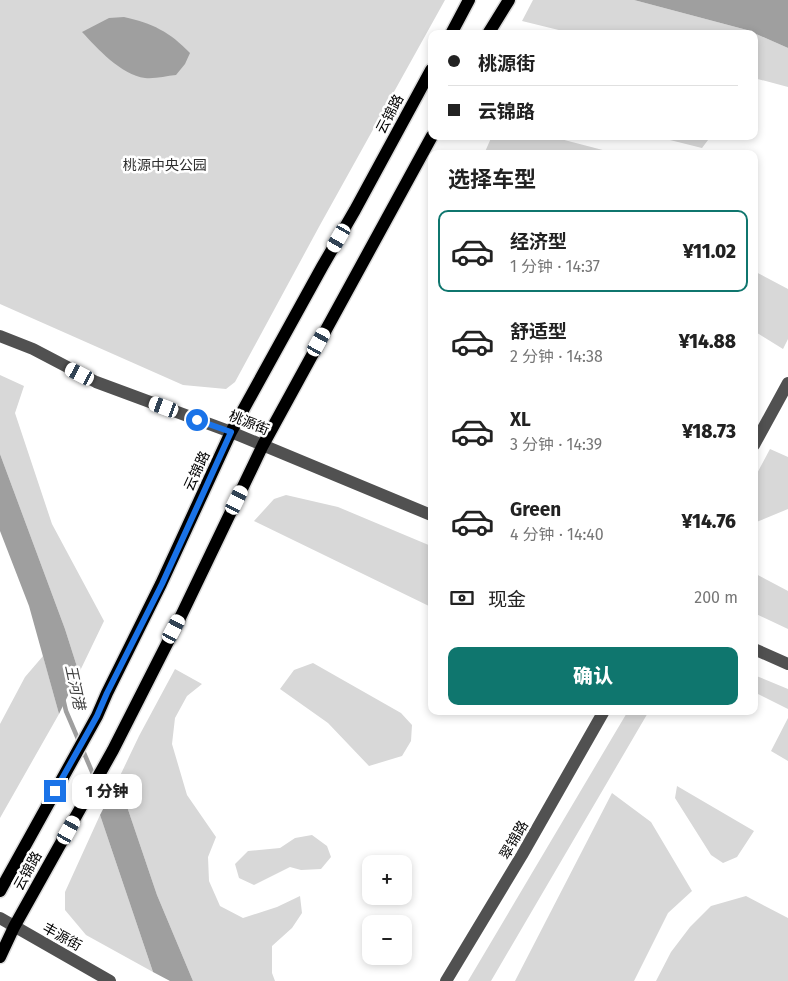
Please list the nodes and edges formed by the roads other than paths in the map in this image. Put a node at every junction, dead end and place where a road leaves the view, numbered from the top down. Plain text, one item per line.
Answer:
1 (469, 0) edge
2 (508, 0) edge
3 (453, 30) edge
4 (490, 30) edge
5 (428, 76) edge
6 (430, 140) edge
7 (0, 336) edge
8 (788, 383) edge
9 (231, 432) junction
10 (758, 438) edge
11 (263, 445) junction
12 (428, 514) edge
13 (758, 651) edge
14 (788, 664) edge
15 (602, 715) edge
16 (0, 891) edge
17 (0, 918) edge
18 (14, 927) junction
19 (0, 957) edge
20 (110, 981) edge
21 (446, 981) edge

1 - 3 main road
2 - 4 main road
5 - 9 main road, 云锦路
6 - 11 main road, 云锦路
7 - 9 street, 桃源街
8 - 10 street
9 - 11 street, 桃源街
9 - 16 main road, 云锦路
11 - 12 street, 桃源街
11 - 18 main road, 云锦路
13 - 14 street
15 - 21 street, 翠锦路
17 - 18 street, 丰源街
18 - 19 main road, 云锦路
18 - 20 street, 丰源街

